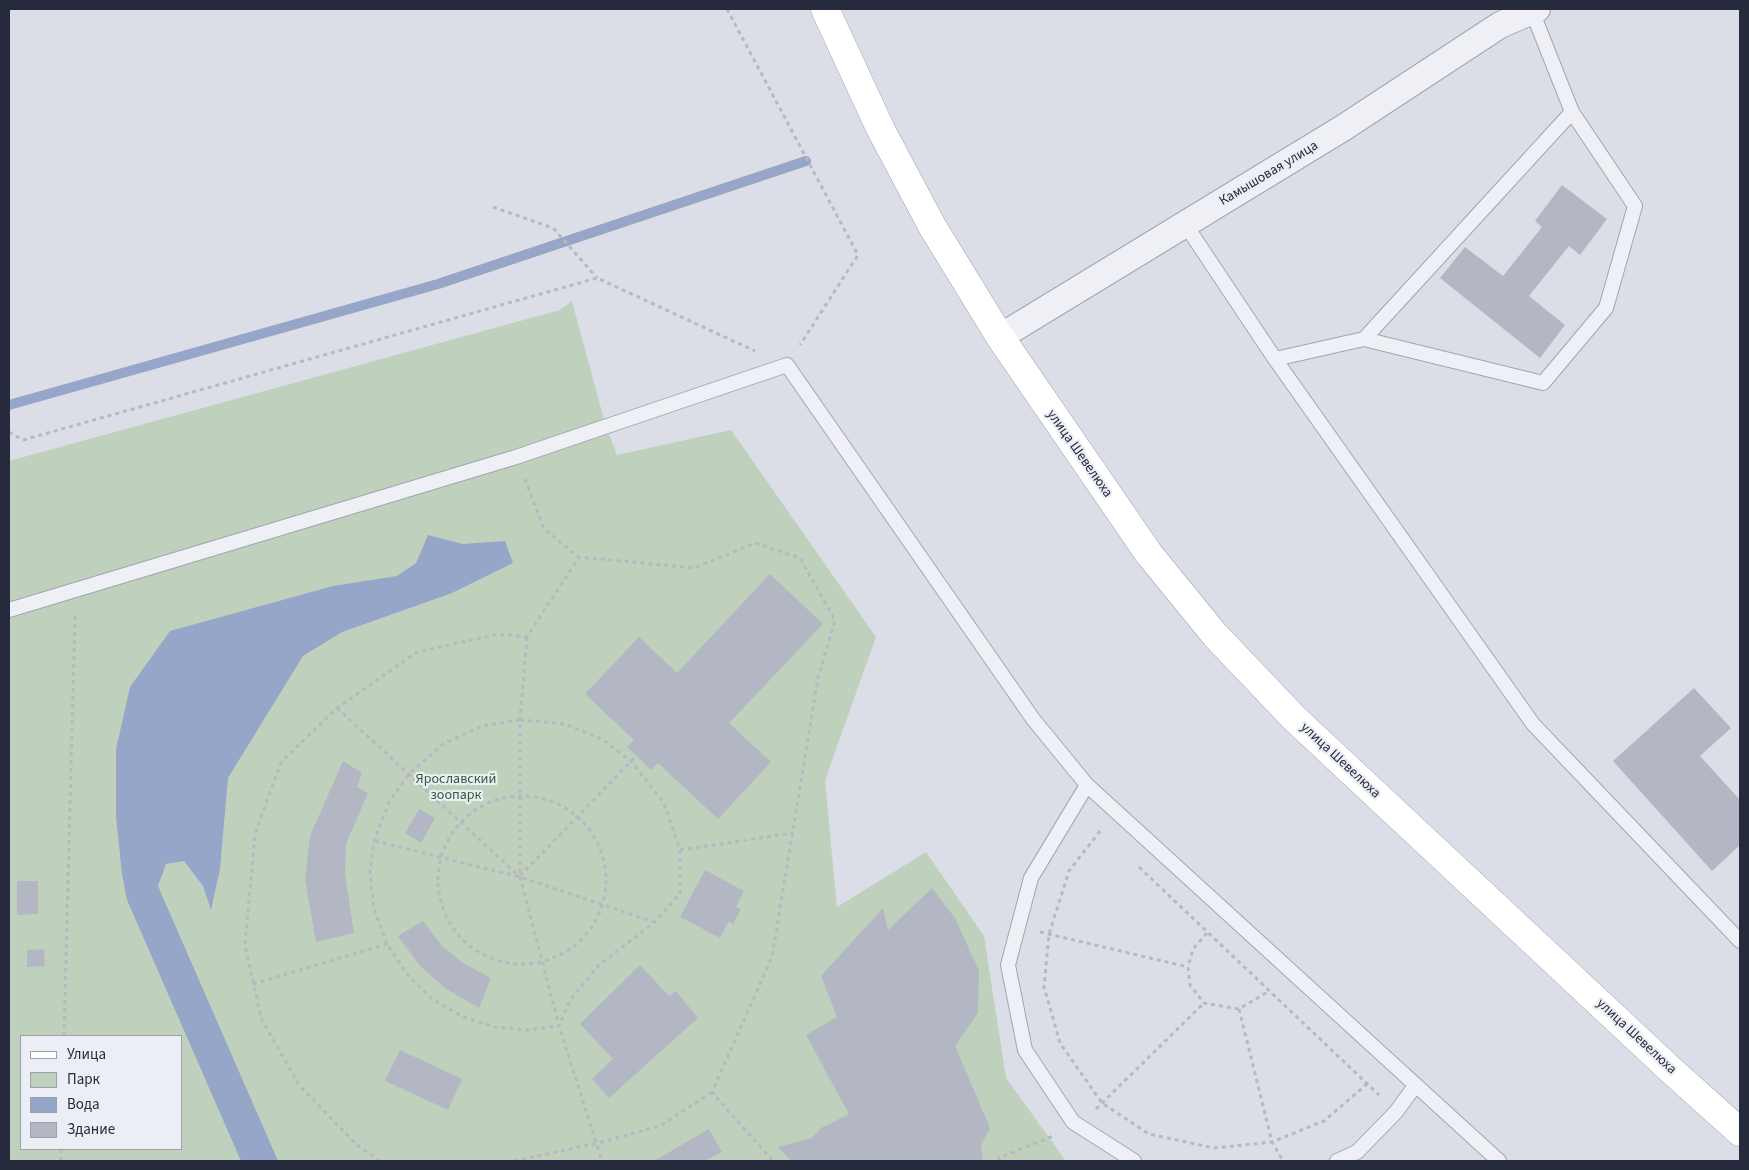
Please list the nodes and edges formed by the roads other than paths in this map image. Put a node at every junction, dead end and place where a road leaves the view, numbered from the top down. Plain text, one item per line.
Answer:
1 (824, 9) edge
2 (1534, 10) edge
3 (1572, 112) junction
4 (1185, 224) junction
5 (1000, 338) junction
6 (1364, 339) junction
7 (1275, 359) junction
8 (9, 610) edge
9 (1088, 785) junction
10 (1740, 941) edge
11 (1415, 1086) junction
12 (1740, 1132) edge
13 (1134, 1161) edge
14 (1337, 1161) edge
15 (1499, 1161) edge

1 - 5 main road, улица Шевелюха
2 - 3 lane
2 - 4 street, Камышовая улица
3 - 6 lane
3 - 6 lane
4 - 5 street, Камышовая улица
4 - 7 lane
5 - 12 main road, улица Шевелюха
6 - 7 lane
7 - 10 lane
8 - 9 lane
9 - 11 lane
9 - 13 lane
11 - 14 lane
11 - 15 lane

